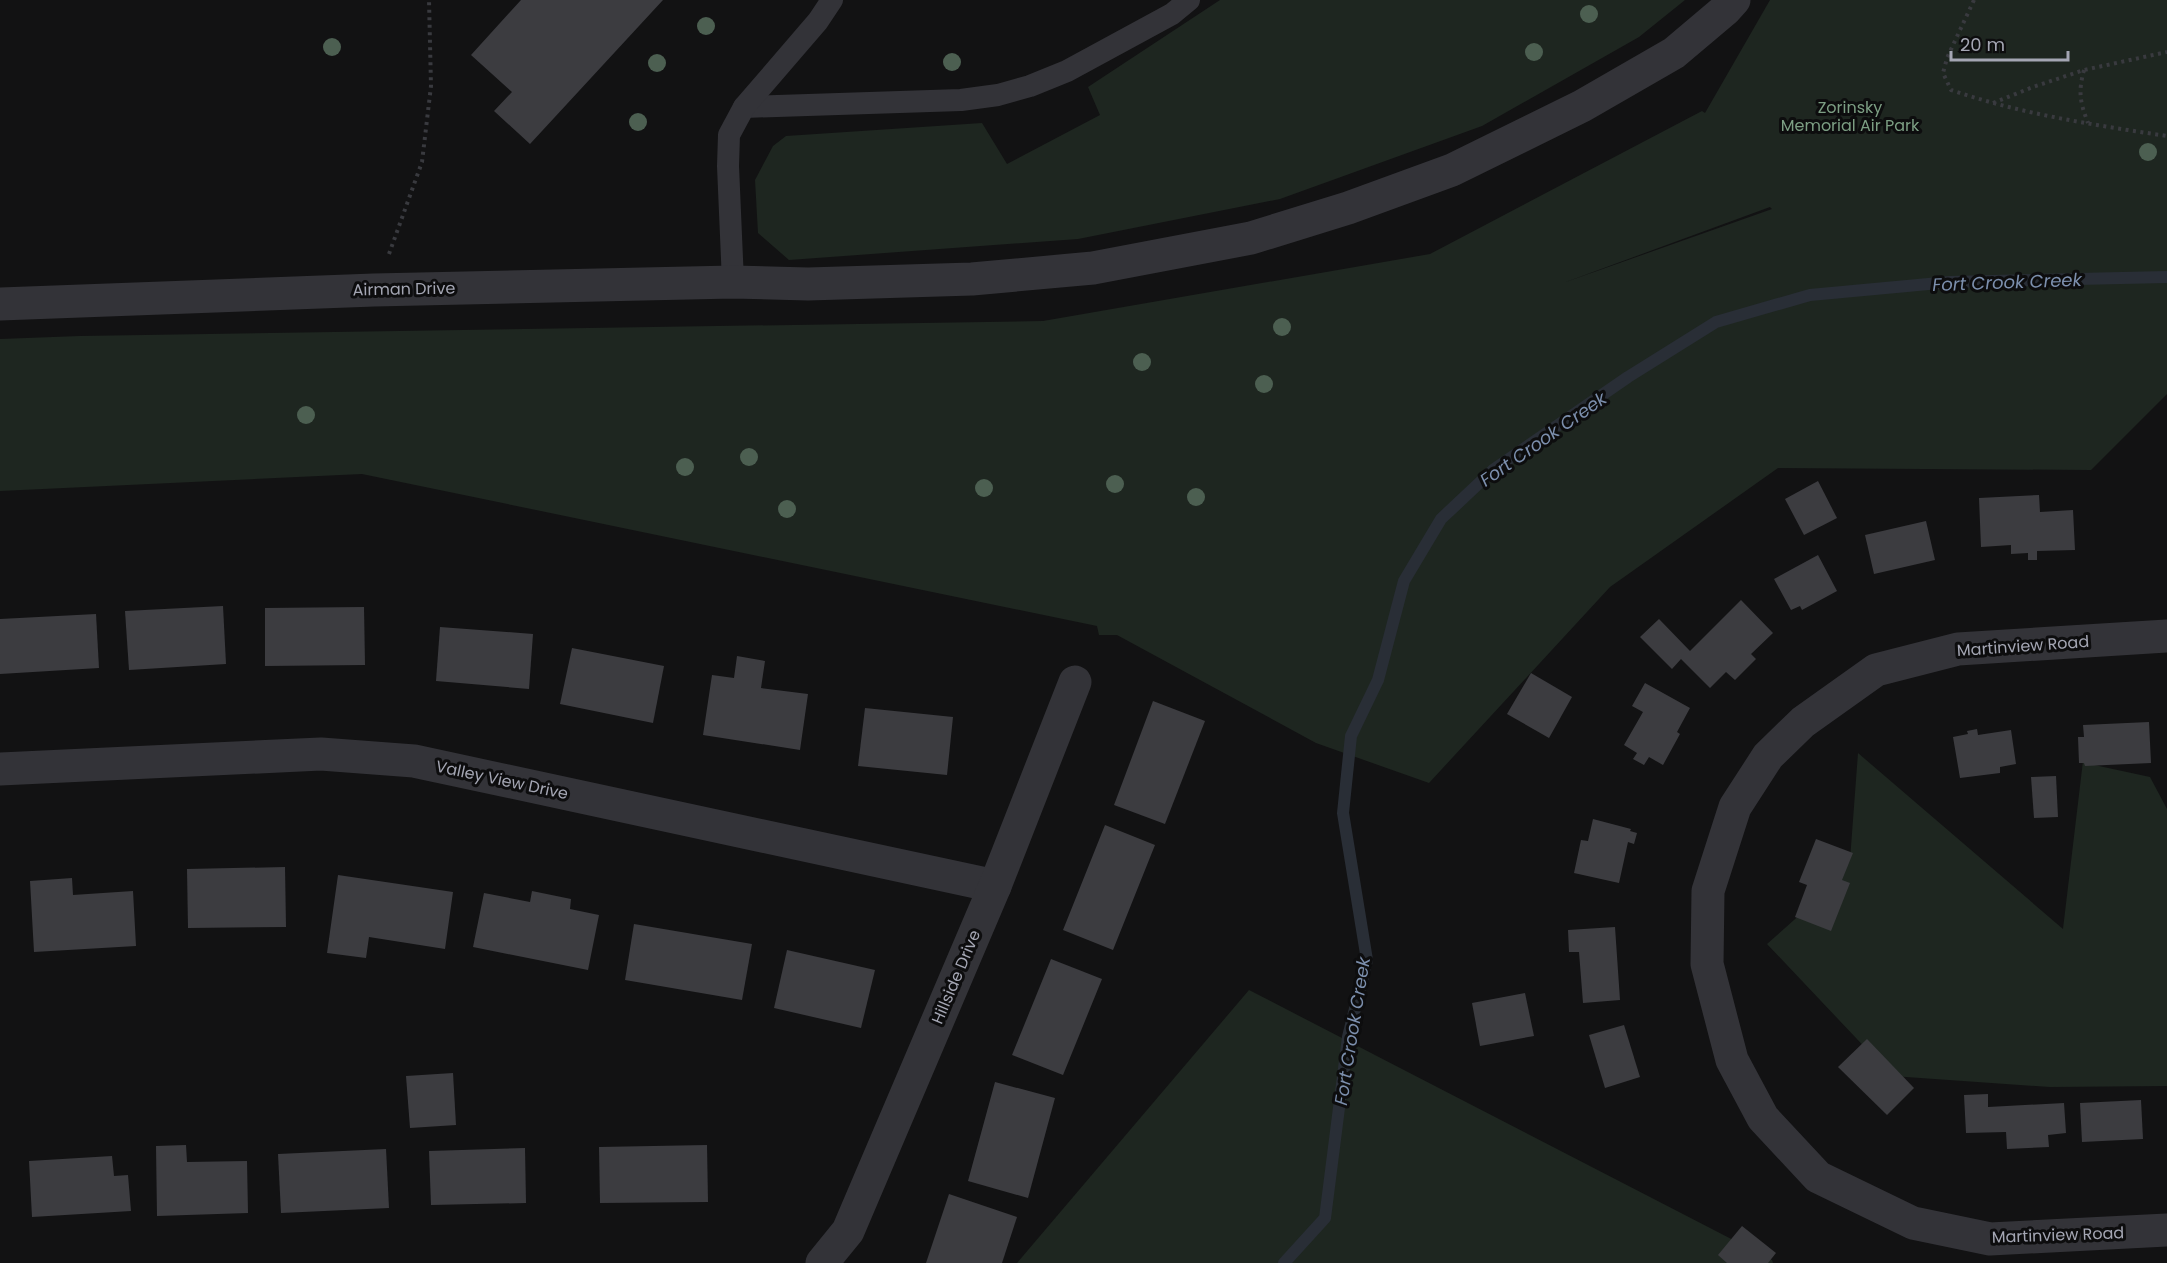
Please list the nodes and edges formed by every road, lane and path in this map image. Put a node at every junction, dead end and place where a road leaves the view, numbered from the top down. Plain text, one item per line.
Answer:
1 (429, 0) edge
2 (832, 0) edge
3 (1189, 0) edge
4 (1734, 0) edge
5 (1974, 0) edge
6 (2167, 52) edge
7 (2084, 70) junction
8 (1992, 104) junction
9 (744, 107) junction
10 (2088, 124) junction
11 (2167, 136) edge
12 (733, 282) junction
13 (374, 290) junction
14 (0, 304) edge
15 (2167, 636) edge
16 (1075, 682) dead end
17 (0, 769) edge
18 (995, 886) junction
19 (2167, 1230) edge
20 (822, 1263) edge

1 - 13 path
2 - 9 lane
3 - 9 lane
4 - 12 street, Airman Drive
5 - 8 path
6 - 7 path
7 - 8 path
7 - 10 path
8 - 10 path
9 - 12 lane
10 - 11 path
12 - 13 street, Airman Drive
13 - 14 street, Airman Drive
15 - 19 street, Martinview Road
16 - 18 street, Hillside Drive
17 - 18 street, Valley View Drive
18 - 20 street, Hillside Drive

